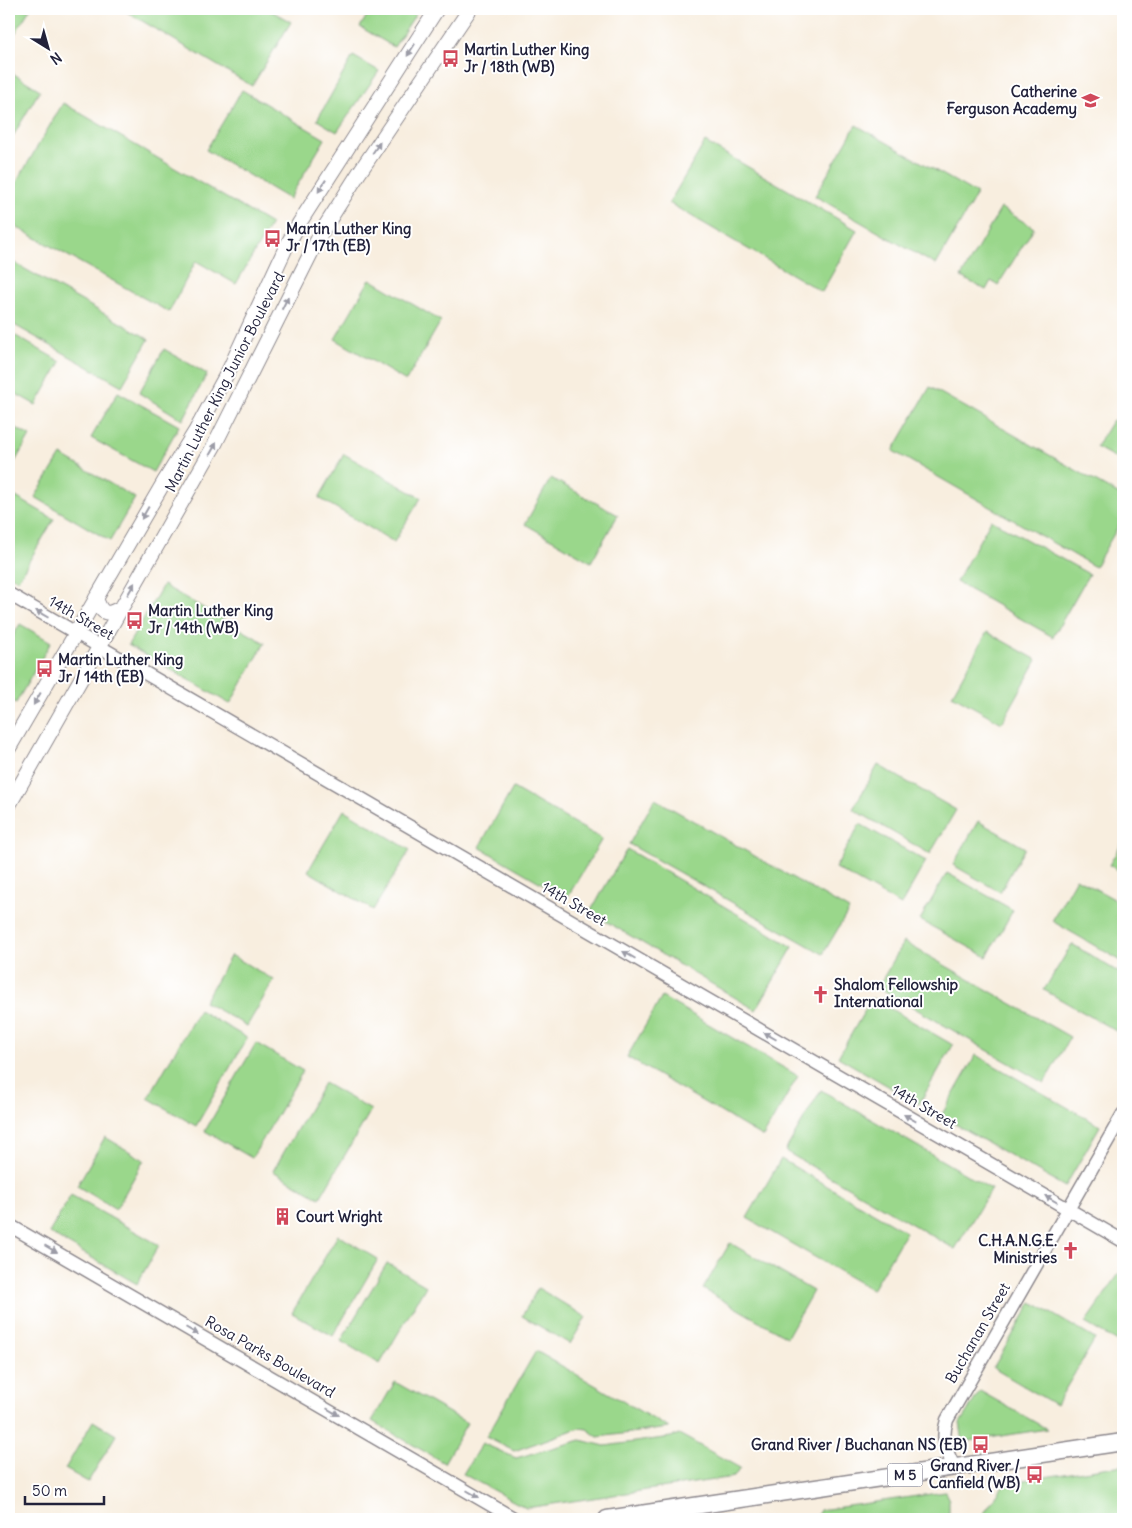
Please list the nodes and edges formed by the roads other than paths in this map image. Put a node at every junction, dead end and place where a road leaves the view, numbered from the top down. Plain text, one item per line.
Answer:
1 (437, 9) edge
2 (470, 9) edge
3 (336, 164) junction
4 (359, 173) junction
5 (9, 594) edge
6 (96, 598) junction
7 (120, 608) junction
8 (76, 633) junction
9 (99, 647) junction
10 (9, 748) edge
11 (9, 805) edge
12 (1123, 1114) edge
13 (1068, 1209) junction
14 (9, 1225) edge
15 (1123, 1241) edge
16 (1123, 1442) edge
17 (955, 1468) junction
18 (515, 1519) edge
19 (607, 1519) edge

1 -> 3 main road, Martin Luther King Junior Boulevard
4 -> 2 main road, Martin Luther King Junior Boulevard
3 - 4 main road
3 -> 6 main road, Martin Luther King Junior Boulevard
7 -> 4 main road, Martin Luther King Junior Boulevard
8 -> 5 street, 14th Street
6 - 7 main road
6 - 8 main road, Martin Luther King Junior Boulevard
7 - 9 main road, Martin Luther King Junior Boulevard
8 - 9 street, 14th Street
8 -> 10 main road, Martin Luther King Junior Boulevard
9 - 11 main road, Martin Luther King Junior Boulevard
13 -> 9 street, 14th Street
12 - 13 street, Buchanan Street
13 - 15 street, 14th Street
13 - 17 street, Buchanan Street
14 -> 18 street, Rosa Parks Boulevard
16 - 17 main road, M 5
17 - 19 main road, M 5

